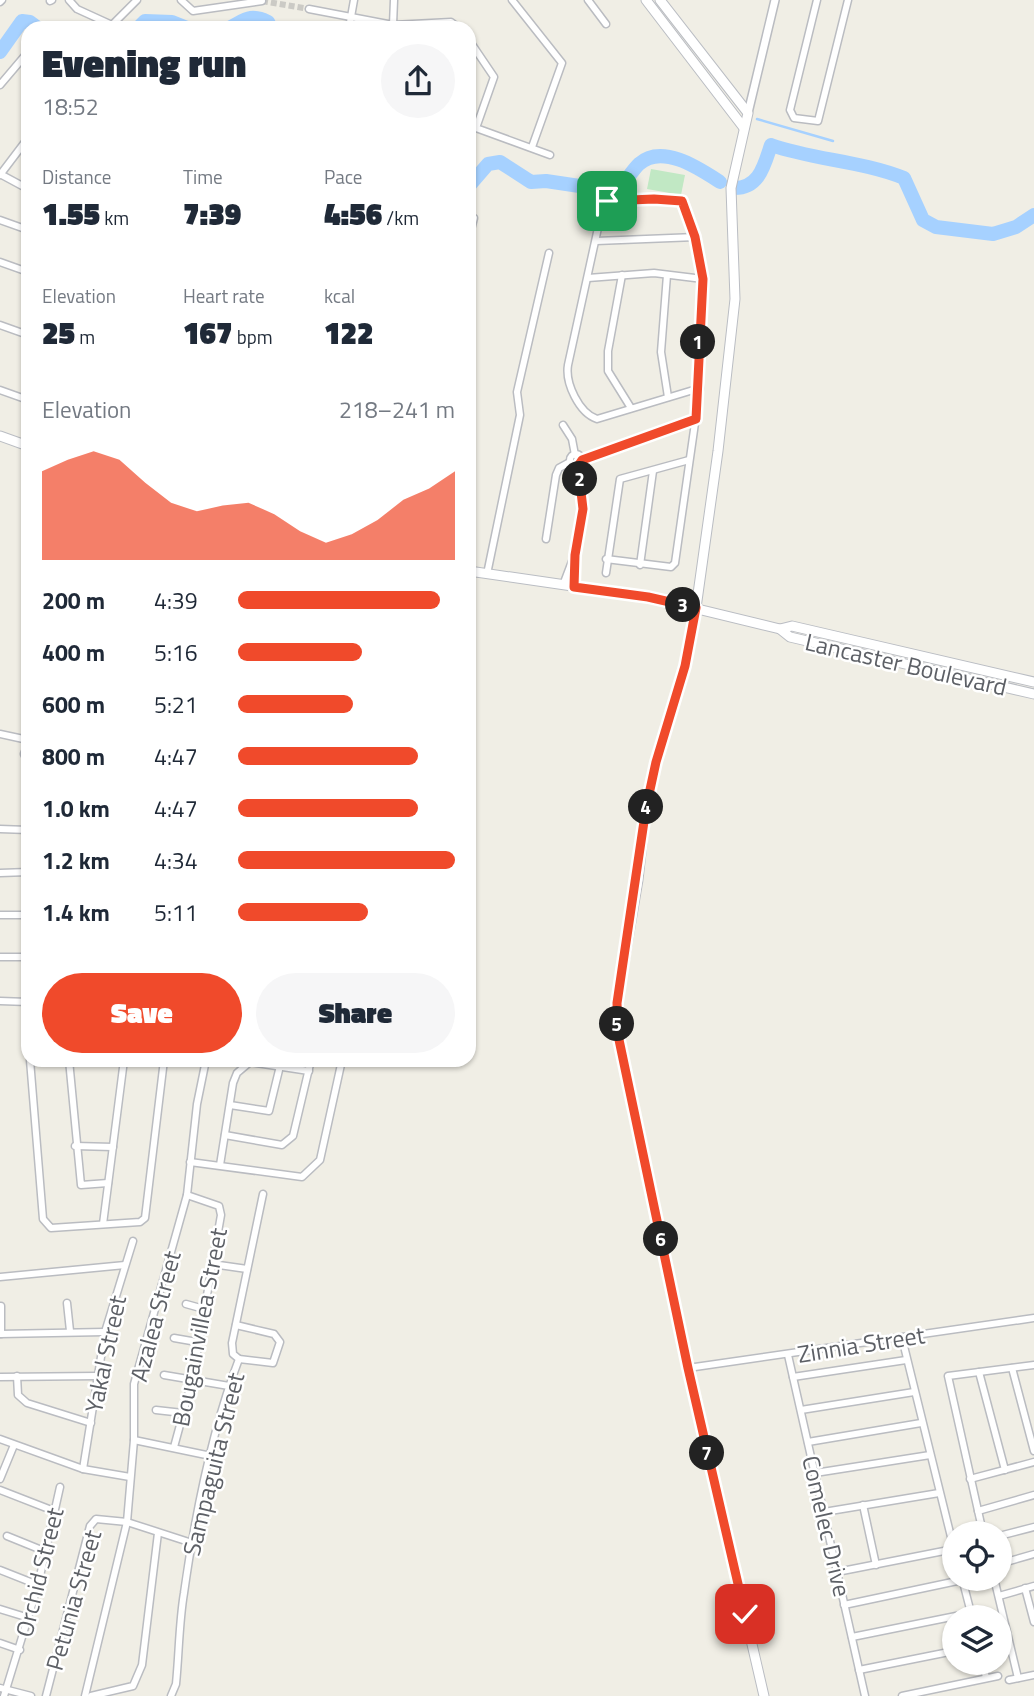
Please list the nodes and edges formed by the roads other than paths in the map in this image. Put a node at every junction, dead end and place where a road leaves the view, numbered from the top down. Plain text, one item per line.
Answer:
1 (69, 0) edge
2 (137, 0) edge
3 (181, 0) edge
4 (250, 0) edge
5 (316, 0) edge
6 (354, 0) edge
7 (394, 0) edge
8 (512, 0) edge
9 (588, 0) edge
10 (646, 0) edge
11 (660, 0) edge
12 (775, 0) edge
13 (817, 0) edge
14 (848, 0) edge
15 (262, 1) edge
16 (350, 19) junction
17 (102, 21) edge
18 (115, 21) edge
19 (367, 21) edge
20 (393, 21) edge
21 (606, 24) dead end
22 (476, 50) edge
23 (21, 60) edge
24 (0, 85) edge
25 (748, 113) junction
26 (476, 128) edge
27 (476, 128) edge
28 (744, 128) junction
29 (21, 147) edge
30 (532, 147) junction
31 (550, 155) dead end
32 (0, 175) edge
33 (21, 186) edge
34 (0, 220) edge
35 (21, 228) edge
36 (695, 237) junction
37 (596, 241) junction
38 (549, 253) dead end
39 (2, 262) edge
40 (21, 269) edge
41 (0, 272) edge
42 (622, 275) junction
43 (667, 275) junction
44 (588, 278) junction
45 (703, 279) junction
46 (0, 325) edge
47 (21, 332) edge
48 (700, 388) junction
49 (0, 390) edge
50 (668, 397) junction
51 (21, 398) edge
52 (631, 408) junction
53 (696, 419) junction
54 (563, 425) dead end
55 (0, 436) edge
56 (21, 444) edge
57 (575, 455) junction
58 (689, 460) junction
59 (570, 462) junction
60 (580, 463) junction
61 (653, 471) junction
62 (546, 539) dead end
63 (575, 555) junction
64 (606, 559) junction
65 (640, 565) junction
66 (476, 572) edge
67 (606, 573) dead end
68 (487, 574) junction
69 (563, 585) junction
70 (574, 587) junction
71 (696, 608) junction
72 (780, 629) junction
73 (1034, 682) edge
74 (1034, 694) edge
75 (0, 734) edge
76 (21, 740) edge
77 (0, 829) edge
78 (21, 830) edge
79 (21, 872) edge
80 (0, 873) edge
81 (0, 915) edge
82 (21, 915) edge
83 (0, 957) edge
84 (21, 957) edge
85 (0, 1001) edge
86 (21, 1002) edge
87 (31, 1067) edge
88 (69, 1067) edge
89 (123, 1067) edge
90 (163, 1067) edge
91 (205, 1067) edge
92 (244, 1067) edge
93 (280, 1067) edge
94 (286, 1067) edge
95 (310, 1067) edge
96 (340, 1067) edge
97 (309, 1071) junction
98 (230, 1105) junction
99 (225, 1135) junction
100 (75, 1146) junction
101 (113, 1147) junction
102 (190, 1161) junction
103 (220, 1165) junction
104 (108, 1183) junction
105 (263, 1194) dead end
106 (187, 1195) junction
107 (103, 1224) junction
108 (133, 1241) dead end
109 (212, 1264) junction
110 (125, 1265) junction
111 (247, 1269) junction
112 (0, 1277) edge
113 (67, 1303) dead end
114 (186, 1304) dead end
115 (1, 1306) edge
116 (204, 1309) junction
117 (1034, 1318) edge
118 (236, 1325) junction
119 (70, 1331) junction
120 (106, 1332) junction
121 (1, 1334) edge
122 (174, 1338) dead end
123 (902, 1338) junction
124 (197, 1342) junction
125 (788, 1355) junction
126 (239, 1359) junction
127 (906, 1360) junction
128 (1034, 1365) edge
129 (688, 1368) junction
130 (1012, 1368) junction
131 (979, 1372) junction
132 (164, 1375) dead end
133 (99, 1376) junction
134 (0, 1377) edge
135 (17, 1377) junction
136 (793, 1377) junction
137 (192, 1381) junction
138 (229, 1386) junction
139 (914, 1392) junction
140 (156, 1410) dead end
141 (801, 1410) junction
142 (183, 1413) junction
143 (91, 1423) junction
144 (921, 1423) junction
145 (0, 1439) edge
146 (134, 1440) junction
147 (808, 1442) junction
148 (14, 1445) junction
149 (174, 1447) junction
150 (1034, 1451) edge
151 (930, 1455) junction
152 (211, 1456) junction
153 (1034, 1462) edge
154 (83, 1469) junction
155 (1005, 1470) junction
156 (815, 1473) junction
157 (130, 1477) junction
158 (0, 1479) edge
159 (970, 1479) junction
160 (61, 1487) dead end
161 (0, 1490) edge
162 (939, 1493) junction
163 (1034, 1495) edge
164 (863, 1505) junction
165 (54, 1511) junction
166 (978, 1511) junction
167 (824, 1512) junction
168 (946, 1521) edge
169 (980, 1521) edge
170 (127, 1522) junction
171 (1034, 1527) edge
172 (158, 1533) junction
173 (1012, 1533) edge
174 (7, 1536) dead end
175 (192, 1544) junction
176 (44, 1551) junction
177 (942, 1551) edge
178 (1034, 1554) edge
179 (1012, 1560) edge
180 (876, 1564) junction
181 (0, 1570) edge
182 (837, 1572) junction
183 (942, 1583) edge
184 (38, 1585) junction
185 (1034, 1586) edge
186 (1025, 1588) junction
187 (998, 1591) edge
188 (999, 1596) junction
189 (844, 1605) junction
190 (0, 1609) edge
191 (29, 1618) junction
192 (942, 1620) edge
193 (1034, 1622) edge
194 (852, 1637) junction
195 (0, 1643) edge
196 (20, 1650) junction
197 (942, 1654) edge
198 (859, 1671) junction
199 (985, 1675) edge
200 (1034, 1675) edge
201 (998, 1676) dead end
202 (986, 1678) junction
203 (1018, 1678) junction
204 (1009, 1680) dead end
205 (3, 1691) edge
206 (32, 1696) edge
207 (46, 1696) edge
208 (85, 1696) edge
209 (91, 1696) edge
210 (171, 1696) edge
211 (764, 1696) edge
212 (864, 1696) edge
213 (902, 1696) edge

1 - 17 street
2 - 18 street
3 - 4 street
4 - 15 street
5 - 16 street
6 - 16 street
7 - 20 street
8 - 30 street
9 - 21 street
10 - 28 main road
11 - 25 main road
12 - 25 street
13 - 14 street
16 - 19 street
22 - 26 street
23 - 24 street
25 - 28 main road
27 - 30 street
28 - 71 main road
29 - 32 street
30 - 31 street
32 - 33 street
34 - 35 street
36 - 37 street
36 - 37 street
36 - 45 street
37 - 44 street
38 - 68 street
39 - 40 street
39 - 41 street
42 - 43 street
42 - 44 street
42 - 52 street
43 - 45 street
43 - 50 street
44 - 52 street
45 - 48 street
46 - 47 street
48 - 50 street
48 - 53 street
49 - 51 street
50 - 52 street
53 - 58 street
53 - 60 street
54 - 57 street
55 - 56 main road
57 - 59 street
57 - 60 street
58 - 61 street
58 - 65 street
59 - 60 street
59 - 62 street
60 - 63 street
61 - 64 street
61 - 65 street
63 - 69 street
63 - 70 street
64 - 65 street
64 - 67 street
66 - 68 main road, Lancaster Boulevard
68 - 69 main road, Lancaster Boulevard
69 - 70 main road, Lancaster Boulevard
70 - 71 main road, Lancaster Boulevard
71 - 72 main road, Lancaster Boulevard
71 - 129 main road
72 - 73 main road, Lancaster Boulevard
72 - 74 main road, Lancaster Boulevard
75 - 76 street
77 - 78 street
79 - 80 street
81 - 82 street
83 - 84 street
85 - 86 street
87 - 107 street
88 - 100 street
89 - 101 street
90 - 107 street
91 - 102 street, Azalea Street
92 - 98 street
93 - 98 street
94 - 97 street
95 - 97 street
96 - 103 street
97 - 99 street
98 - 99 street
99 - 103 street
100 - 101 street
100 - 104 street
101 - 104 street
102 - 103 street
102 - 106 street, Azalea Street
104 - 107 street
105 - 111 street, Sampaguita Street
106 - 109 street, Bougainvillea Street
106 - 146 street, Azalea Street
108 - 110 street, Yakal Street
109 - 111 street
109 - 116 street, Bougainvillea Street
110 - 112 street
110 - 120 street, Yakal Street
111 - 118 street, Sampaguita Street
113 - 119 street
114 - 116 street
115 - 121 street
116 - 124 street, Bougainvillea Street
117 - 123 street, Zinnia Street
118 - 126 street, Sampaguita Street
118 - 126 street
119 - 120 street
119 - 121 street
120 - 133 street, Yakal Street
122 - 124 street
123 - 125 street, Zinnia Street
123 - 127 street
124 - 137 street, Bougainvillea Street
125 - 129 street, Zinnia Street
125 - 136 street, Comelec Drive
126 - 138 street, Sampaguita Street
127 - 136 street
127 - 139 street
128 - 130 street
129 - 211 main road
130 - 131 street
130 - 150 street
131 - 155 street
131 - 159 street
132 - 137 street
133 - 135 street
133 - 143 street, Yakal Street
134 - 135 street
135 - 143 street
136 - 141 street, Comelec Drive
137 - 138 street
137 - 142 street, Bougainvillea Street
138 - 152 street, Sampaguita Street
139 - 141 street
139 - 144 street
140 - 142 street
141 - 147 street, Comelec Drive
142 - 149 street, Bougainvillea Street
143 - 154 street, Yakal Street
144 - 147 street
144 - 151 street
145 - 148 street
146 - 149 street
146 - 157 street, Azalea Street
147 - 156 street, Comelec Drive
148 - 154 street
148 - 158 street
149 - 152 street
151 - 156 street
151 - 162 street
152 - 175 street, Sampaguita Street
153 - 155 street
154 - 157 street
155 - 159 street
156 - 167 street, Comelec Drive
157 - 170 street, Azalea Street
159 - 166 street
160 - 165 street, Orchid Street
161 - 165 street
162 - 164 street
162 - 168 street
163 - 166 street
164 - 167 street
164 - 180 street
165 - 176 street, Orchid Street
166 - 169 street
167 - 182 street, Comelec Drive
170 - 172 street, Petunia Street
170 - 207 street, Petunia Street
170 - 208 street, Azalea Street
171 - 173 street
172 - 175 street, Petunia Street
172 - 209 street
174 - 176 street
175 - 210 street, Sampaguita Street
176 - 184 street, Orchid Street
177 - 180 street
178 - 179 street
180 - 182 street
181 - 184 street
182 - 189 street, Comelec Drive
183 - 189 street
184 - 191 street, Orchid Street
185 - 186 street
186 - 188 street
186 - 193 street
187 - 188 street
188 - 203 street
189 - 194 street, Comelec Drive
190 - 191 street
191 - 196 street, Orchid Street
192 - 194 street
194 - 198 street, Comelec Drive
195 - 196 street
196 - 205 street, Orchid Street
197 - 198 street
198 - 212 street, Comelec Drive
199 - 202 street
200 - 203 street
201 - 202 street
202 - 213 street
203 - 204 street
205 - 206 street

